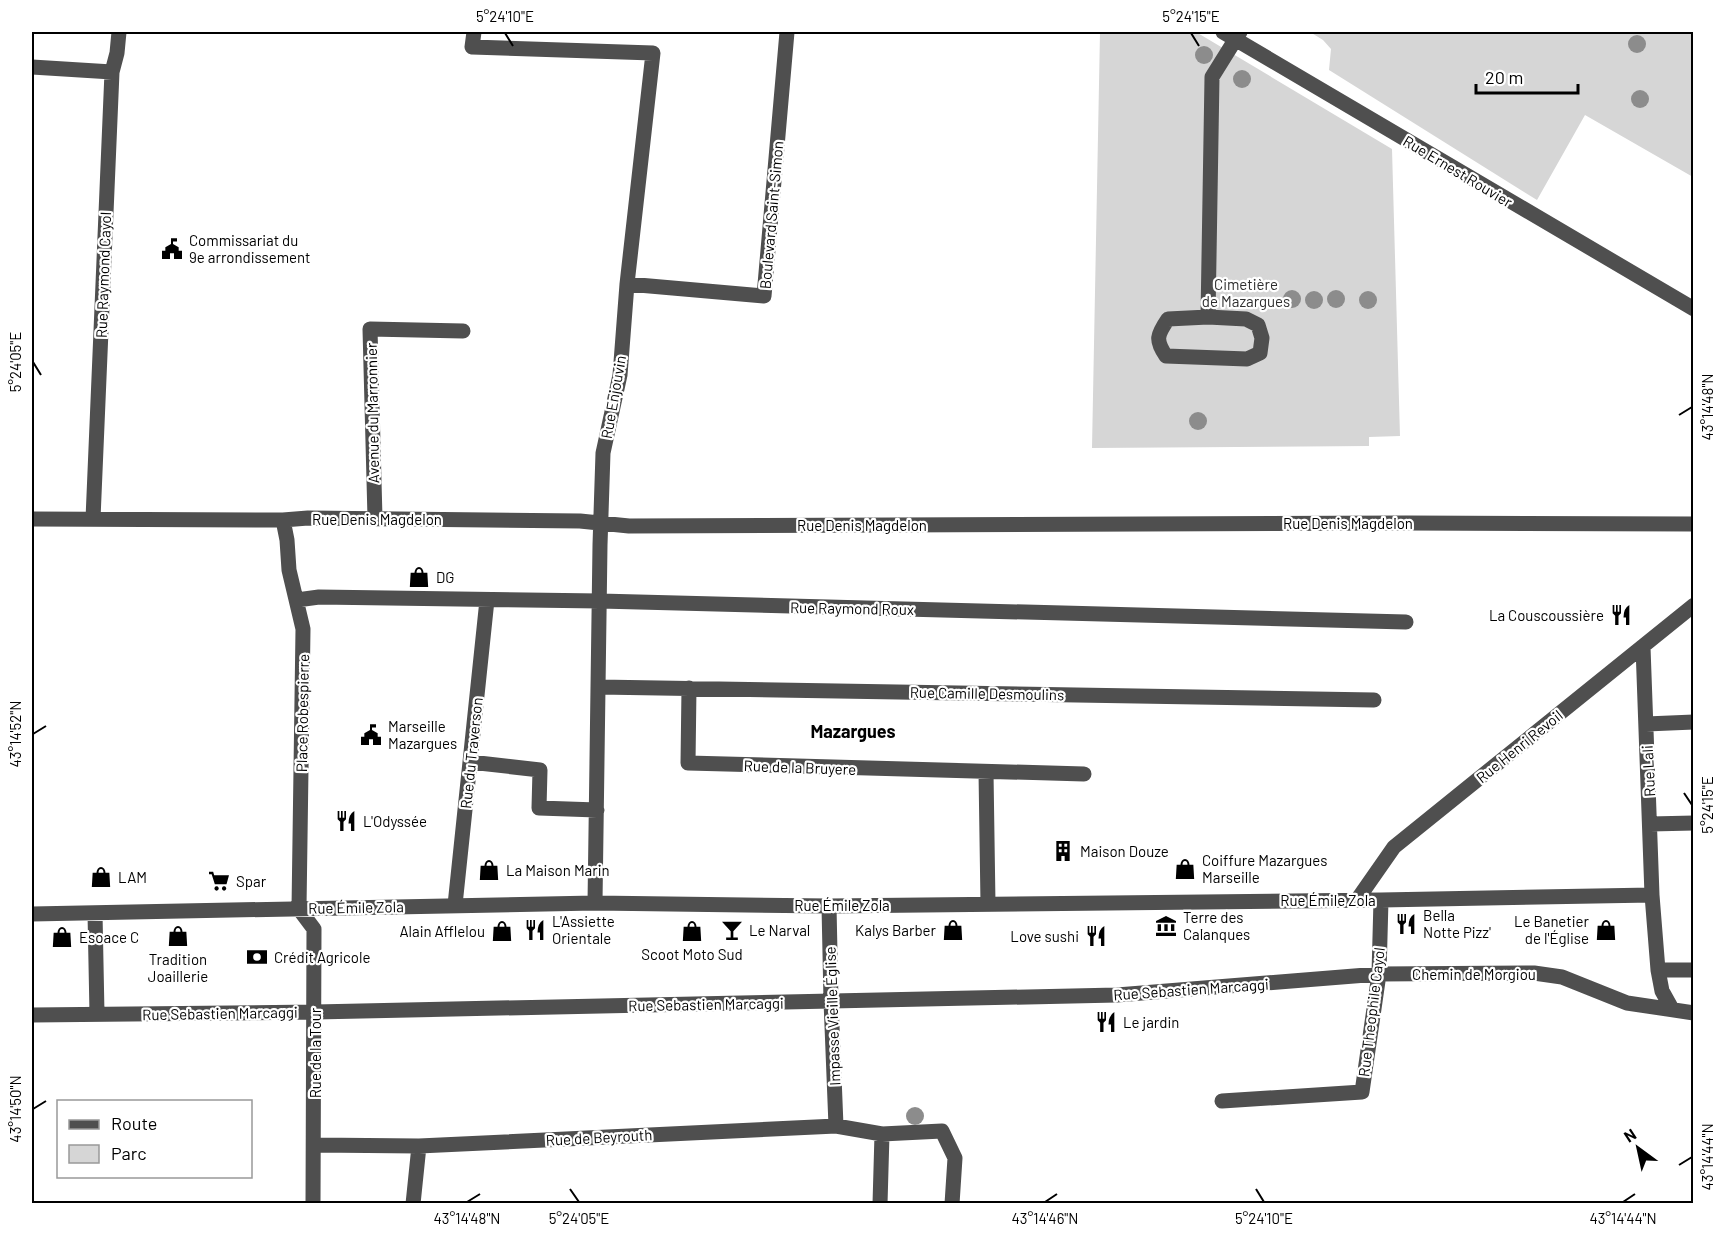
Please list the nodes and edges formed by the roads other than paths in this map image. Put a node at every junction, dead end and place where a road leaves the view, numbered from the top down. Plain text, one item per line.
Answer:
1 (119, 32) edge
2 (474, 32) edge
3 (787, 32) edge
4 (1233, 34) edge
5 (32, 67) edge
6 (112, 72) junction
7 (627, 284) junction
8 (1694, 309) edge
9 (1208, 317) junction
10 (463, 331) dead end
11 (375, 518) junction
12 (32, 519) edge
13 (93, 519) junction
14 (284, 520) junction
15 (601, 523) junction
16 (1694, 524) edge
17 (297, 600) junction
18 (487, 600) junction
19 (600, 601) junction
20 (1694, 605) edge
21 (1676, 620) junction
22 (1694, 621) edge
23 (1407, 622) dead end
24 (1643, 647) junction
25 (599, 687) junction
26 (688, 688) junction
27 (1374, 700) dead end
28 (1694, 722) edge
29 (1646, 724) junction
30 (470, 762) junction
31 (986, 772) junction
32 (1084, 774) dead end
33 (597, 810) junction
34 (1694, 823) edge
35 (1650, 824) junction
36 (1653, 895) junction
37 (1357, 900) junction
38 (1381, 900) junction
39 (595, 903) junction
40 (988, 904) junction
41 (455, 905) junction
42 (829, 906) junction
43 (299, 909) junction
44 (95, 913) junction
45 (32, 914) edge
46 (1658, 970) junction
47 (1694, 970) edge
48 (1379, 974) junction
49 (831, 1001) junction
50 (1672, 1009) junction
51 (315, 1012) junction
52 (1694, 1013) edge
53 (97, 1014) junction
54 (32, 1015) edge
55 (1222, 1101) dead end
56 (836, 1126) junction
57 (882, 1134) junction
58 (315, 1145) junction
59 (418, 1146) junction
60 (313, 1203) edge
61 (413, 1203) edge
62 (880, 1203) edge
63 (952, 1203) edge

1 - 6 street, Rue Raymond Cayol
2 - 7 street, Rue Enjouvin
3 - 7 street, Boulevard Saint-Simon
4 - 8 street, Rue Ernest Rouvier
4 - 9 street
5 - 6 street
6 - 13 street, Rue Raymond Cayol
7 - 15 street, Rue Enjouvin
9 - 9 street
10 - 11 street, Avenue du Marronnier
11 - 14 street, Rue Denis Magdelon
11 - 15 street, Rue Denis Magdelon
12 - 13 street, Rue Denis Magdelon
13 - 14 street, Rue Denis Magdelon
14 - 17 street, Place Robespierre
15 - 16 street, Rue Denis Magdelon
15 - 19 street, Rue Enjouvin
17 - 18 street, Rue Raymond Roux
17 - 43 street, Place Robespierre
18 - 19 street, Rue Raymond Roux
18 - 30 street, Rue du Traverson
19 - 23 street, Rue Raymond Roux
19 - 25 street, Rue Enjouvin
20 - 21 street, Rue Henri Revoil
21 - 22 street
21 - 24 street, Rue Henri Revoil
24 - 29 street, Rue Lali
24 - 37 street, Rue Henri Revoil
25 - 26 street, Rue Camille Desmoulins
25 - 33 street, Rue Enjouvin
26 - 27 street, Rue Camille Desmoulins
26 - 31 street, Rue de la Bruyere
28 - 29 street
29 - 35 street, Rue Lali
30 - 33 street
30 - 41 street, Rue du Traverson
31 - 32 street, Rue de la Bruyere
31 - 40 street
33 - 39 street, Rue Enjouvin
34 - 35 street
35 - 36 street, Rue Lali
36 - 38 street, Rue Émile Zola
36 - 46 street
37 - 38 street, Rue Émile Zola
37 - 40 street, Rue Émile Zola
38 - 48 street, Rue Theophile Cayol
39 - 41 street, Rue Émile Zola
39 - 42 street, Rue Émile Zola
40 - 42 street, Rue Émile Zola
41 - 43 street, Rue Émile Zola
42 - 49 street, Impasse Vieille Église
43 - 44 street, Rue Émile Zola
43 - 51 street, Rue de la Tour
44 - 45 street, Rue Émile Zola
44 - 53 street
46 - 47 street
46 - 50 street
48 - 49 street, Rue Sebastien Marcaggi
48 - 50 street, Chemin de Morgiou
48 - 55 street, Rue Theophile Cayol
49 - 51 street, Rue Sebastien Marcaggi
49 - 56 street, Impasse Vieille Église
50 - 52 street, Chemin de Morgiou
51 - 53 street, Rue Sebastien Marcaggi
51 - 58 street, Rue de la Tour
53 - 54 street, Rue Sebastien Marcaggi
56 - 57 street, Rue de Beyrouth
56 - 59 street, Rue de Beyrouth
57 - 62 street
57 - 63 street, Rue de Beyrouth
58 - 59 street, Rue de Beyrouth
58 - 60 street, Rue de la Tour
59 - 61 street

